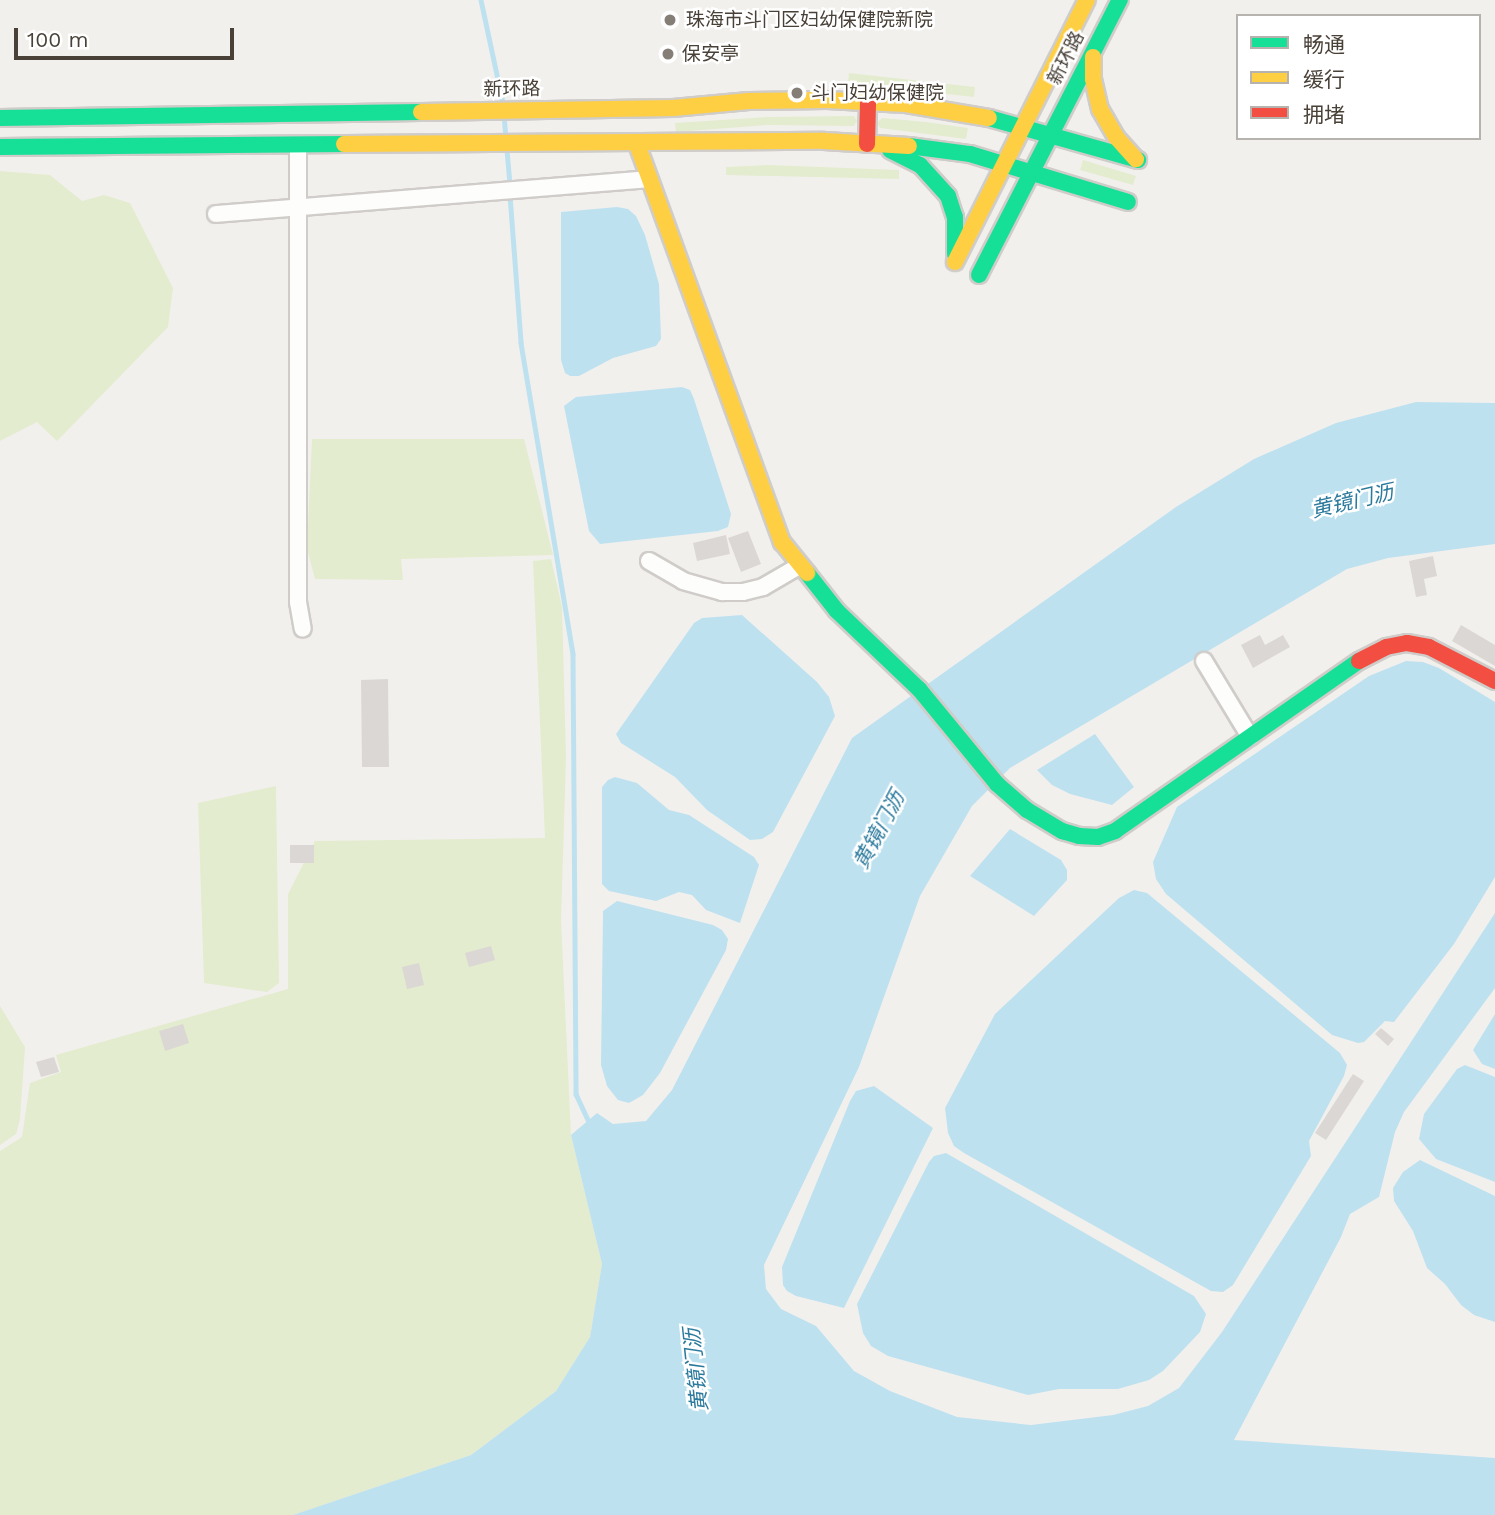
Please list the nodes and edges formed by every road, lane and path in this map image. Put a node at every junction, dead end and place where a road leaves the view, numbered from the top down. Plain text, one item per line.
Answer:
1 (1087, 0) edge
2 (1120, 0) edge
3 (1094, 50) junction
4 (869, 102) junction
5 (0, 118) edge
6 (1022, 127) junction
7 (1050, 135) junction
8 (637, 144) junction
9 (867, 144) junction
10 (298, 145) junction
11 (0, 147) edge
12 (1003, 165) junction
13 (1030, 174) junction
14 (649, 178) junction
15 (1128, 202) dead end
16 (298, 207) junction
17 (216, 214) dead end
18 (979, 275) dead end
19 (649, 561) dead end
20 (799, 566) junction
21 (303, 629) dead end
22 (1204, 662) dead end
23 (1495, 681) edge
24 (1251, 737) junction

1 - 6 street, 新环路
2 - 3 street, 新环路
3 - 7 street, 新环路
3 - 7 street, 新环路
4 - 5 street, 新环路
4 - 6 street, 新环路
4 - 9 street
6 - 7 street, 新环路
6 - 12 street, 新环路
7 - 13 street, 新环路
8 - 9 street
8 - 10 street
8 - 14 street
9 - 12 street
9 - 12 street, 新环路
10 - 11 street
10 - 16 street
12 - 13 street
13 - 15 street
13 - 18 street, 新环路
14 - 16 street
14 - 20 street
16 - 17 street
16 - 21 street
19 - 20 street
20 - 24 street
22 - 24 street
23 - 24 street

